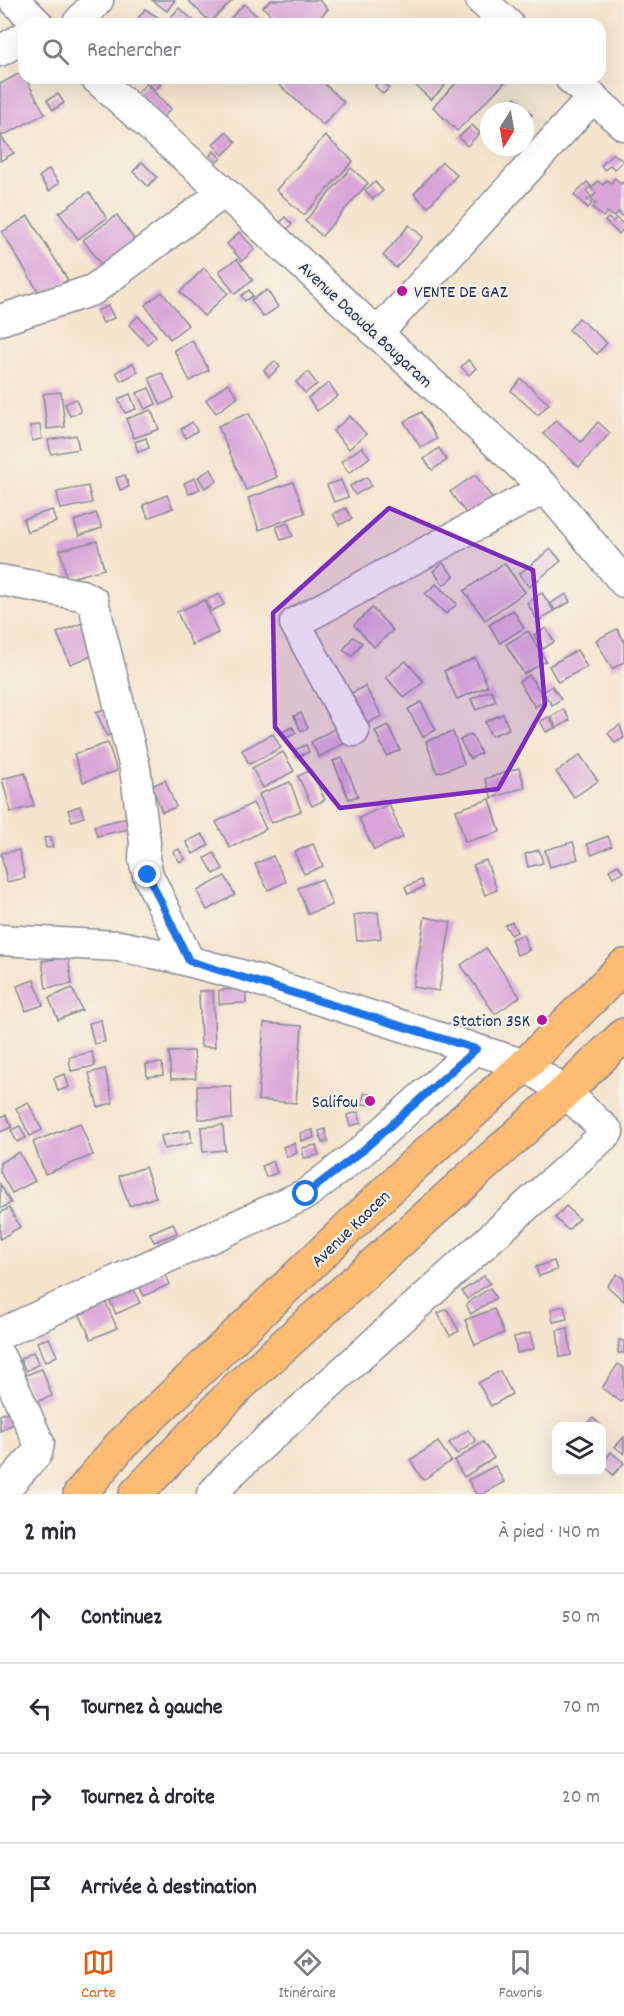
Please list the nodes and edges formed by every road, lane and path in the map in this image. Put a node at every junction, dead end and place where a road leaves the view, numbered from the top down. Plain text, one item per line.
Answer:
1 (14, 0) edge
2 (98, 0) edge
3 (481, 0) edge
4 (32, 18) edge
5 (82, 18) edge
6 (501, 18) edge
7 (18, 40) edge
8 (0, 51) edge
9 (103, 84) edge
10 (577, 84) edge
11 (592, 97) junction
12 (624, 125) edge
13 (224, 192) junction
14 (0, 320) edge
15 (377, 334) junction
16 (545, 488) junction
17 (0, 580) edge
18 (624, 582) edge
19 (354, 731) dead end
20 (0, 940) edge
21 (189, 961) junction
22 (624, 966) edge
23 (624, 1035) edge
24 (476, 1049) junction
25 (525, 1065) junction
26 (566, 1092) junction
27 (0, 1334) edge
28 (0, 1357) edge
29 (0, 1494) edge
30 (80, 1494) edge
31 (136, 1494) edge
32 (212, 1494) edge

1 - 4 street
2 - 5 street
3 - 6 street
7 - 8 street
9 - 13 street, Avenue Daouda Bougaram
10 - 11 street
11 - 12 street
11 - 15 street
13 - 14 street
13 - 15 street, Avenue Daouda Bougaram
15 - 16 street, Avenue Daouda Bougaram
16 - 18 street, Avenue Daouda Bougaram
16 - 19 street
17 - 21 street
20 - 21 street
21 - 24 street
22 - 25 highway, Avenue Kaocen
23 - 26 highway
24 - 25 street
24 - 27 street
25 - 26 street
25 - 30 highway, Avenue Kaocen
26 - 31 highway
26 - 32 street
28 - 29 street

